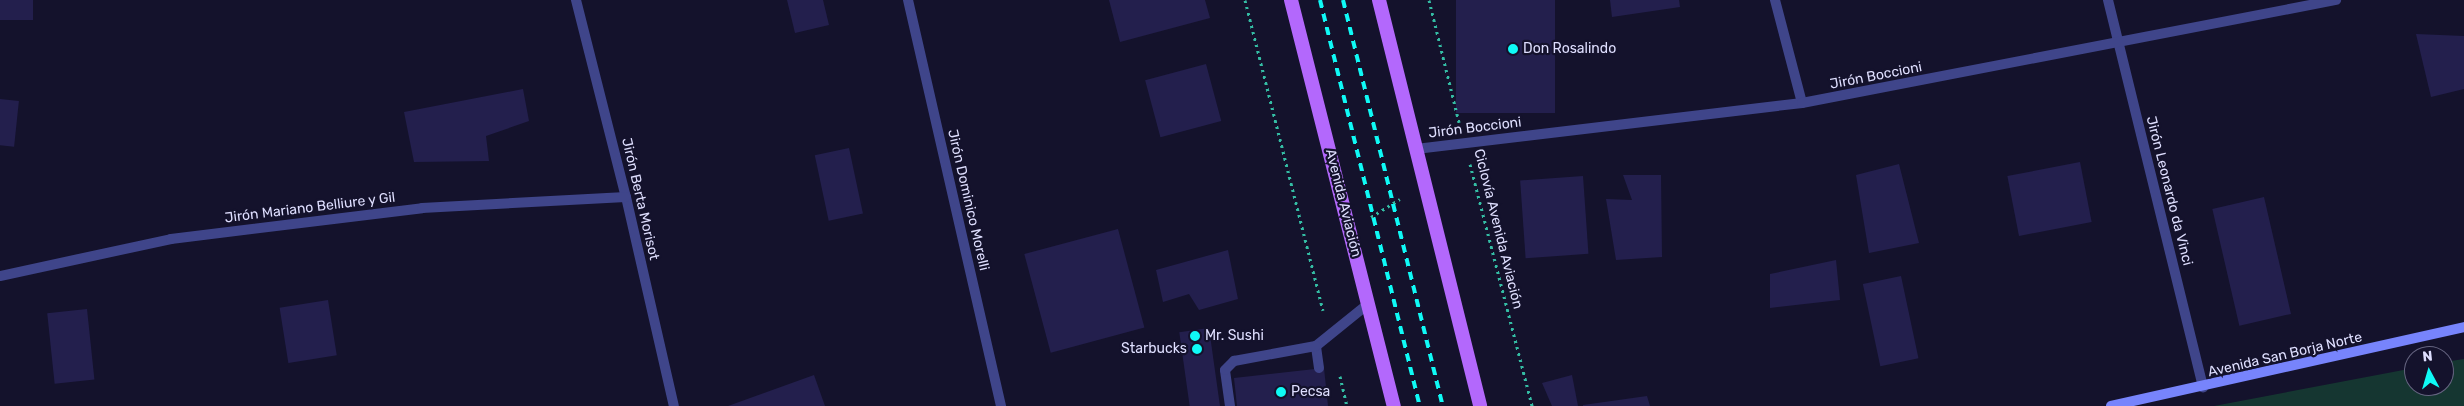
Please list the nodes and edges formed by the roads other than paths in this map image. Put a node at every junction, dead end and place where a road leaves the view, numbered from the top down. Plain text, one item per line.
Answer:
1 (576, 0) edge
2 (908, 0) edge
3 (1291, 0) edge
4 (1379, 0) edge
5 (1775, 0) edge
6 (2108, 0) edge
7 (2336, 0) edge
8 (2119, 44) junction
9 (1802, 103) junction
10 (1416, 148) junction
11 (626, 197) junction
12 (0, 276) edge
13 (1368, 304) junction
14 (2464, 327) edge
15 (1316, 346) junction
16 (1319, 368) dead end
17 (2203, 388) junction
18 (674, 406) edge
19 (1001, 406) edge
20 (1230, 406) edge
21 (1394, 406) edge
22 (1480, 406) edge
23 (2111, 406) edge

1 - 11 street, Jirón Berta Morisot
2 - 19 street, Jirón Dominico Morelli
3 - 13 main road, Avenida Aviación
4 - 10 main road
5 - 9 street
6 - 8 street, Jirón Leonardo da Vinci
7 - 8 street, Jirón Boccioni
8 - 9 street, Jirón Boccioni
8 - 17 street, Jirón Leonardo da Vinci
9 - 10 street, Jirón Boccioni
10 - 22 main road
11 - 12 street, Jirón Mariano Belliure y Gil
11 - 18 street, Jirón Berta Morisot
13 - 15 street
13 - 21 main road, Avenida Aviación
14 - 17 main road, Avenida San Borja Norte
15 - 16 street
15 - 20 street
17 - 23 main road, Avenida San Borja Norte

